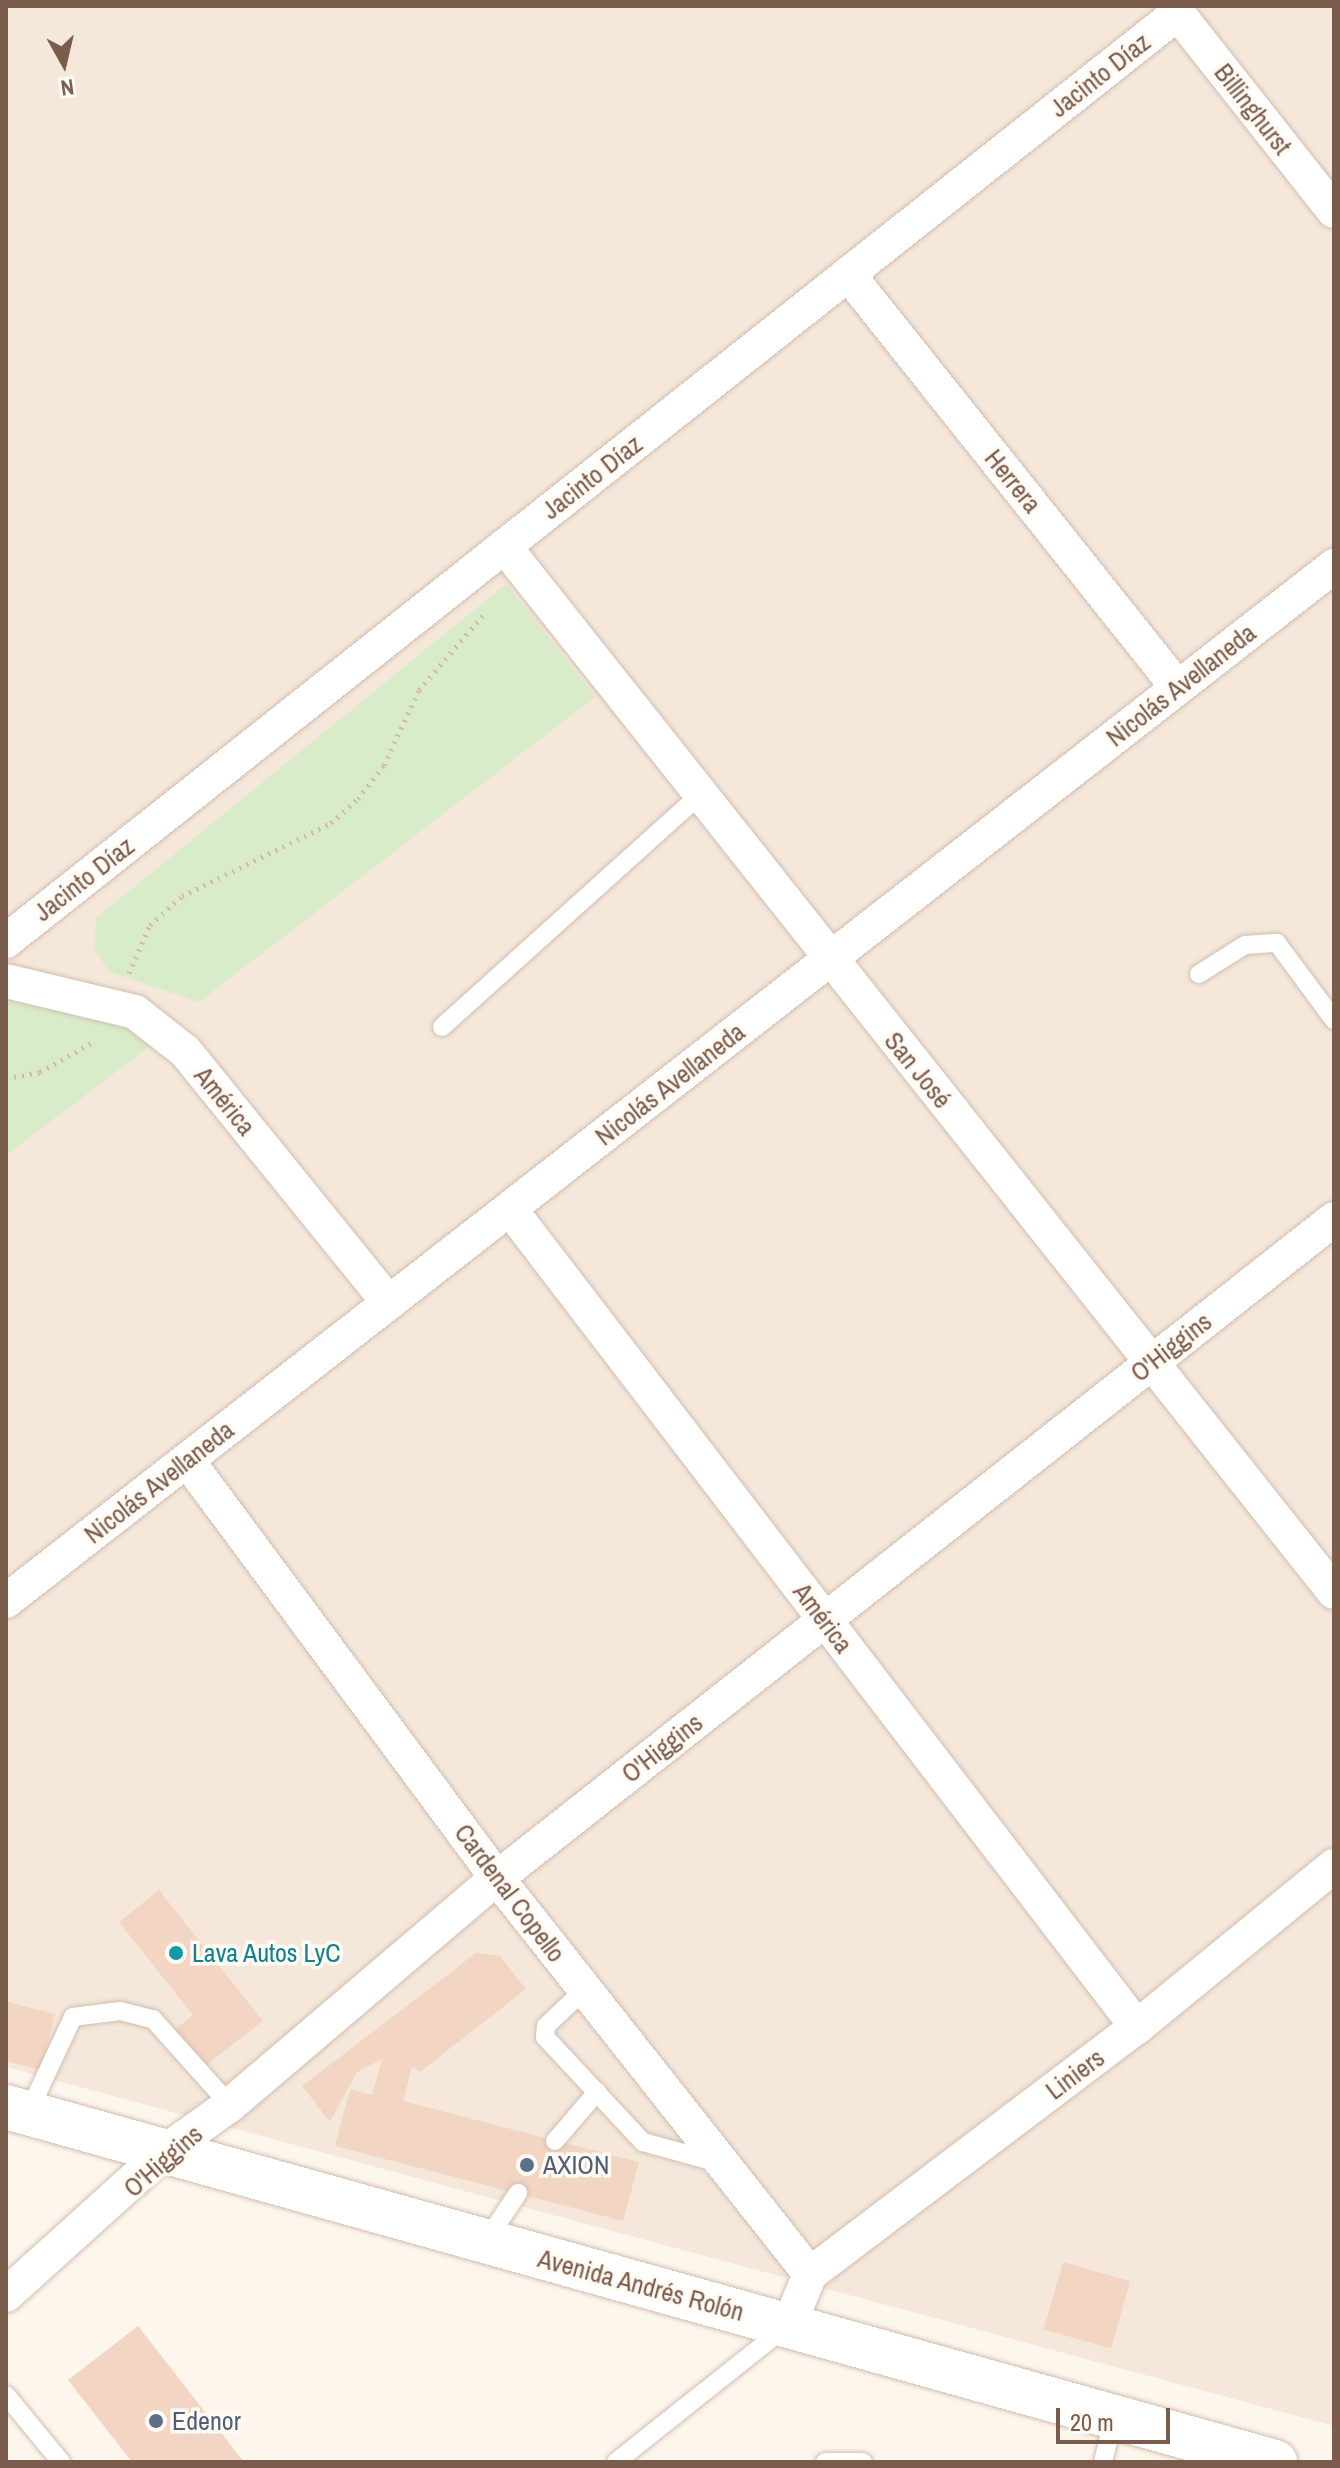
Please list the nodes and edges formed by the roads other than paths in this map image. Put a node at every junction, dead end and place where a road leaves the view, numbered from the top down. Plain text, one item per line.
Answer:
1 (1175, 9) edge
2 (1334, 211) edge
3 (848, 274) junction
4 (514, 559) junction
5 (1334, 566) edge
6 (1178, 688) junction
7 (700, 795) junction
8 (6, 941) edge
9 (830, 959) junction
10 (1199, 974) dead end
11 (6, 981) edge
12 (1334, 1020) edge
13 (442, 1027) dead end
14 (510, 1209) junction
15 (1334, 1219) edge
16 (389, 1303) junction
17 (1152, 1363) junction
18 (187, 1460) junction
19 (1334, 1592) edge
20 (6, 1601) edge
21 (825, 1620) junction
22 (1334, 1866) edge
23 (497, 1878) junction
24 (584, 1990) junction
25 (1137, 2027) junction
26 (597, 2092) junction
27 (230, 2105) junction
28 (17, 2110) edge
29 (555, 2141) dead end
30 (164, 2152) junction
31 (719, 2163) junction
32 (518, 2193) dead end
33 (484, 2243) junction
34 (810, 2274) junction
35 (6, 2295) edge
36 (789, 2325) junction
37 (6, 2395) edge
38 (1114, 2417) junction
39 (61, 2462) edge
40 (616, 2462) edge
41 (825, 2462) edge
42 (863, 2462) edge
43 (1103, 2462) edge
44 (1275, 2462) edge

1 - 2 street, Billinghurst
1 - 3 street, Jacinto Díaz
3 - 4 street, Jacinto Díaz
3 - 6 street, Herrera
4 - 7 street, San José
4 - 8 street, Jacinto Díaz
5 - 6 street, Nicolás Avellaneda
6 - 9 street, Nicolás Avellaneda
7 - 9 street, San José
7 - 13 lane
9 - 14 street, Nicolás Avellaneda
9 - 17 street, San José
10 - 12 lane
11 - 16 street, América
14 - 16 street, Nicolás Avellaneda
14 - 21 street, América
15 - 17 street, O'Higgins
16 - 18 street, Nicolás Avellaneda
17 - 19 street, San José
17 - 21 street, O'Higgins
18 - 20 street, Nicolás Avellaneda
18 - 23 street, Cardenal Copello
21 - 23 street, O'Higgins
21 - 25 street, América
22 - 25 street, Liniers
23 - 24 street, Cardenal Copello
23 - 27 street, O'Higgins
24 - 26 lane
24 - 31 street, Cardenal Copello
25 - 34 street, Liniers
26 - 29 lane
26 - 31 lane
27 - 28 lane
27 - 30 street, O'Higgins
28 - 30 main road, Avenida Andrés Rolón
30 - 33 main road, Avenida Andrés Rolón
30 - 35 street, O'Higgins
31 - 34 street, Cardenal Copello
32 - 33 lane
33 - 36 main road, Avenida Andrés Rolón
34 - 36 street
36 - 38 main road, Avenida Andrés Rolón
36 - 40 lane
37 - 39 lane
38 - 43 lane
38 - 44 main road, Avenida Andrés Rolón
41 - 42 lane

